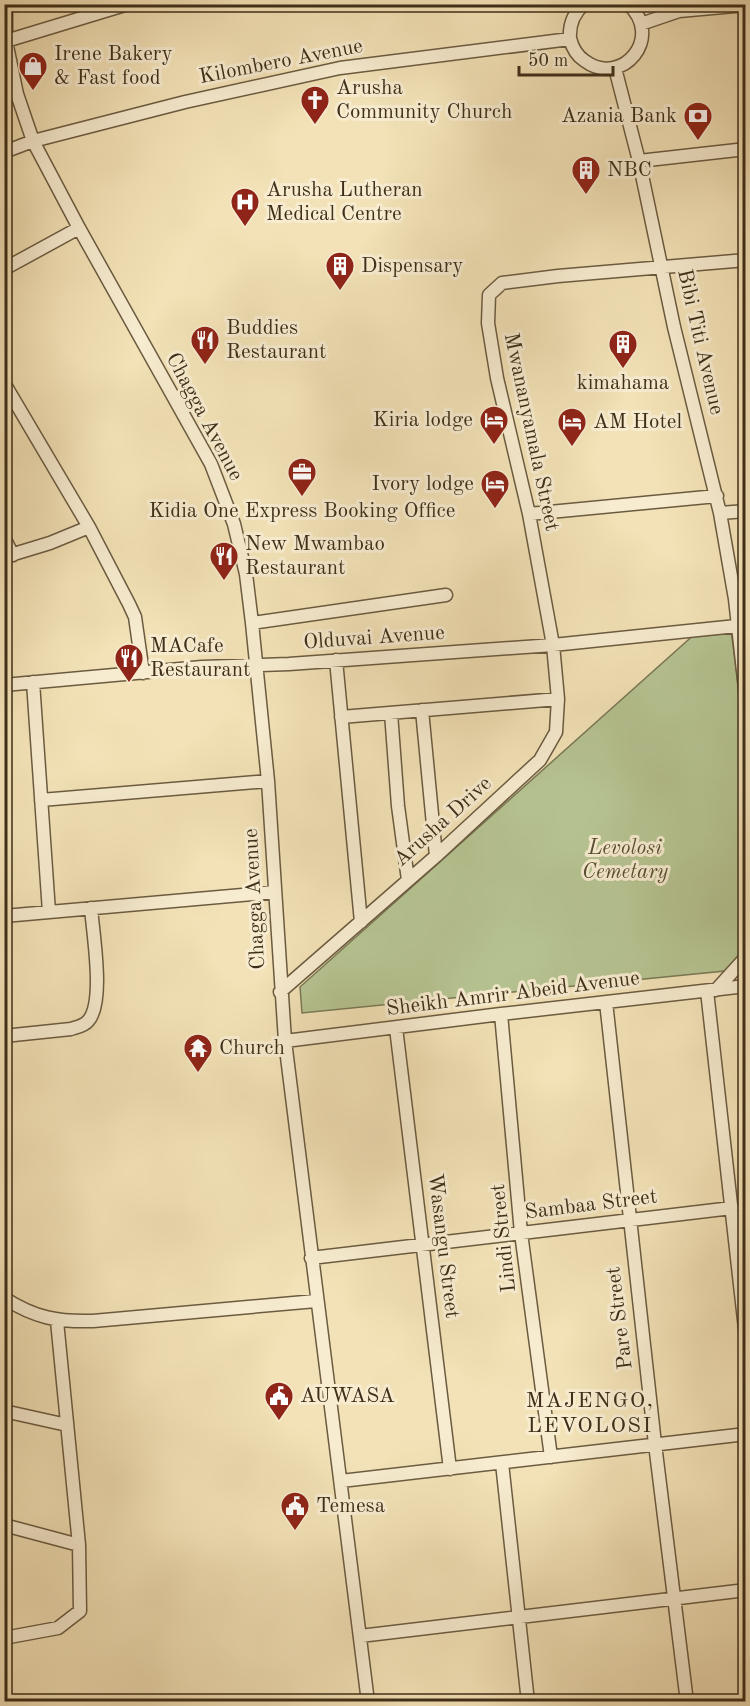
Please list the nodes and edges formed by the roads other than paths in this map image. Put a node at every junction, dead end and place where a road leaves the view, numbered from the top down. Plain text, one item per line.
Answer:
1 (6, 4) edge
2 (128, 4) edge
3 (584, 4) edge
4 (628, 4) edge
5 (746, 4) edge
6 (739, 5) edge
7 (642, 24) junction
8 (570, 39) junction
9 (6, 41) junction
10 (615, 68) junction
11 (33, 141) junction
12 (746, 149) edge
13 (4, 152) edge
14 (639, 161) junction
15 (78, 228) junction
16 (746, 260) edge
17 (662, 268) junction
18 (4, 269) edge
19 (4, 383) edge
20 (717, 496) junction
21 (746, 511) edge
22 (720, 513) junction
23 (529, 514) junction
24 (89, 527) junction
25 (4, 538) edge
26 (9, 556) edge
27 (446, 595) dead end
28 (252, 623) junction
29 (742, 625) edge
30 (553, 645) junction
31 (336, 660) junction
32 (255, 664) junction
33 (143, 673) junction
34 (33, 682) junction
35 (4, 685) edge
36 (746, 698) edge
37 (558, 699) junction
38 (422, 710) junction
39 (391, 712) junction
40 (341, 717) junction
41 (268, 781) junction
42 (41, 800) junction
43 (436, 856) junction
44 (408, 880) junction
45 (275, 892) junction
46 (91, 908) junction
47 (49, 912) junction
48 (4, 916) edge
49 (361, 922) junction
50 (746, 957) edge
51 (746, 986) edge
52 (712, 990) junction
53 (280, 992) junction
54 (606, 1002) junction
55 (501, 1014) junction
56 (396, 1028) junction
57 (4, 1036) edge
58 (285, 1041) junction
59 (732, 1208) junction
60 (629, 1220) junction
61 (521, 1233) junction
62 (424, 1245) junction
63 (311, 1258) junction
64 (4, 1298) edge
65 (316, 1300) junction
66 (57, 1321) junction
67 (746, 1338) edge
68 (4, 1411) edge
69 (67, 1425) junction
70 (746, 1434) edge
71 (654, 1444) junction
72 (551, 1457) junction
73 (502, 1463) junction
74 (450, 1469) junction
75 (341, 1482) junction
76 (4, 1525) edge
77 (78, 1545) junction
78 (746, 1590) edge
79 (675, 1598) junction
80 (519, 1618) junction
81 (360, 1636) junction
82 (4, 1638) edge
83 (368, 1701) edge
84 (528, 1701) edge
85 (687, 1701) edge

1 - 9 street, Chagga Avenue
2 - 9 street
3 - 8 street
4 - 7 street
5 - 6 street
6 - 7 street
7 - 10 street
8 - 10 street
8 - 11 street, Kilombero Avenue
9 - 11 street, Chagga Avenue
10 - 14 street, Bibi Titi Avenue
11 - 13 street, Kilombero Avenue
11 - 15 street, Chagga Avenue
12 - 14 street
14 - 17 street, Bibi Titi Avenue
15 - 18 street
15 - 28 street, Chagga Avenue
16 - 17 street
17 - 20 street, Bibi Titi Avenue
17 - 23 street, Mwananyamala Street
19 - 24 street
20 - 22 street, Bibi Titi Avenue
20 - 23 street
21 - 22 street
22 - 29 street, Bibi Titi Avenue
23 - 30 street, Mwananyamala Street
24 - 26 street
24 - 33 street
25 - 26 street
27 - 28 street
28 - 32 street, Chagga Avenue
29 - 30 street, Olduvai Avenue
29 - 36 street, Bibi Titi Avenue
30 - 31 street, Olduvai Avenue
30 - 37 street, Arusha Drive
31 - 32 street, Olduvai Avenue
31 - 40 street
32 - 33 street, Olduvai Avenue
32 - 41 street, Chagga Avenue
33 - 34 street, Olduvai Avenue
34 - 35 street, Olduvai Avenue
34 - 42 street
37 - 38 street
37 - 43 street, Arusha Drive
38 - 39 street
38 - 43 street
39 - 40 street
39 - 44 street
40 - 49 street
41 - 42 street
41 - 45 street, Chagga Avenue
42 - 47 street
43 - 44 street, Arusha Drive
44 - 49 street, Arusha Drive
45 - 46 street
45 - 53 street, Chagga Avenue
46 - 47 street
46 - 57 street
47 - 48 street
49 - 53 street, Arusha Drive
50 - 52 street
51 - 52 street, Sheikh Amrir Abeid Avenue
52 - 54 street, Sheikh Amrir Abeid Avenue
52 - 59 street
53 - 58 street, Chagga Avenue
54 - 55 street, Sheikh Amrir Abeid Avenue
54 - 60 street, Pare Street
55 - 56 street, Sheikh Amrir Abeid Avenue
55 - 61 street, Lindi Street
56 - 58 street, Sheikh Amrir Abeid Avenue
56 - 62 street, Wasangu Street
58 - 63 street, Chagga Avenue
59 - 60 street, Sambaa Street
59 - 67 street
60 - 61 street, Sambaa Street
60 - 71 street, Pare Street
61 - 62 street, Sambaa Street
61 - 72 street, Lindi Street
62 - 63 street, Sambaa Street
62 - 74 street, Wasangu Street
63 - 65 street, Chagga Avenue
64 - 66 street
65 - 66 street
65 - 75 street, Chagga Avenue
66 - 69 street
68 - 69 street
69 - 77 street
70 - 71 street
71 - 72 street
71 - 79 street, Pare Street
72 - 73 street
73 - 74 street
73 - 80 street
74 - 75 street
75 - 81 street, Chagga Avenue
76 - 77 street
77 - 82 street
78 - 79 street
79 - 80 street
79 - 85 street, Pare Street
80 - 81 street
80 - 84 street
81 - 83 street, Chagga Avenue

